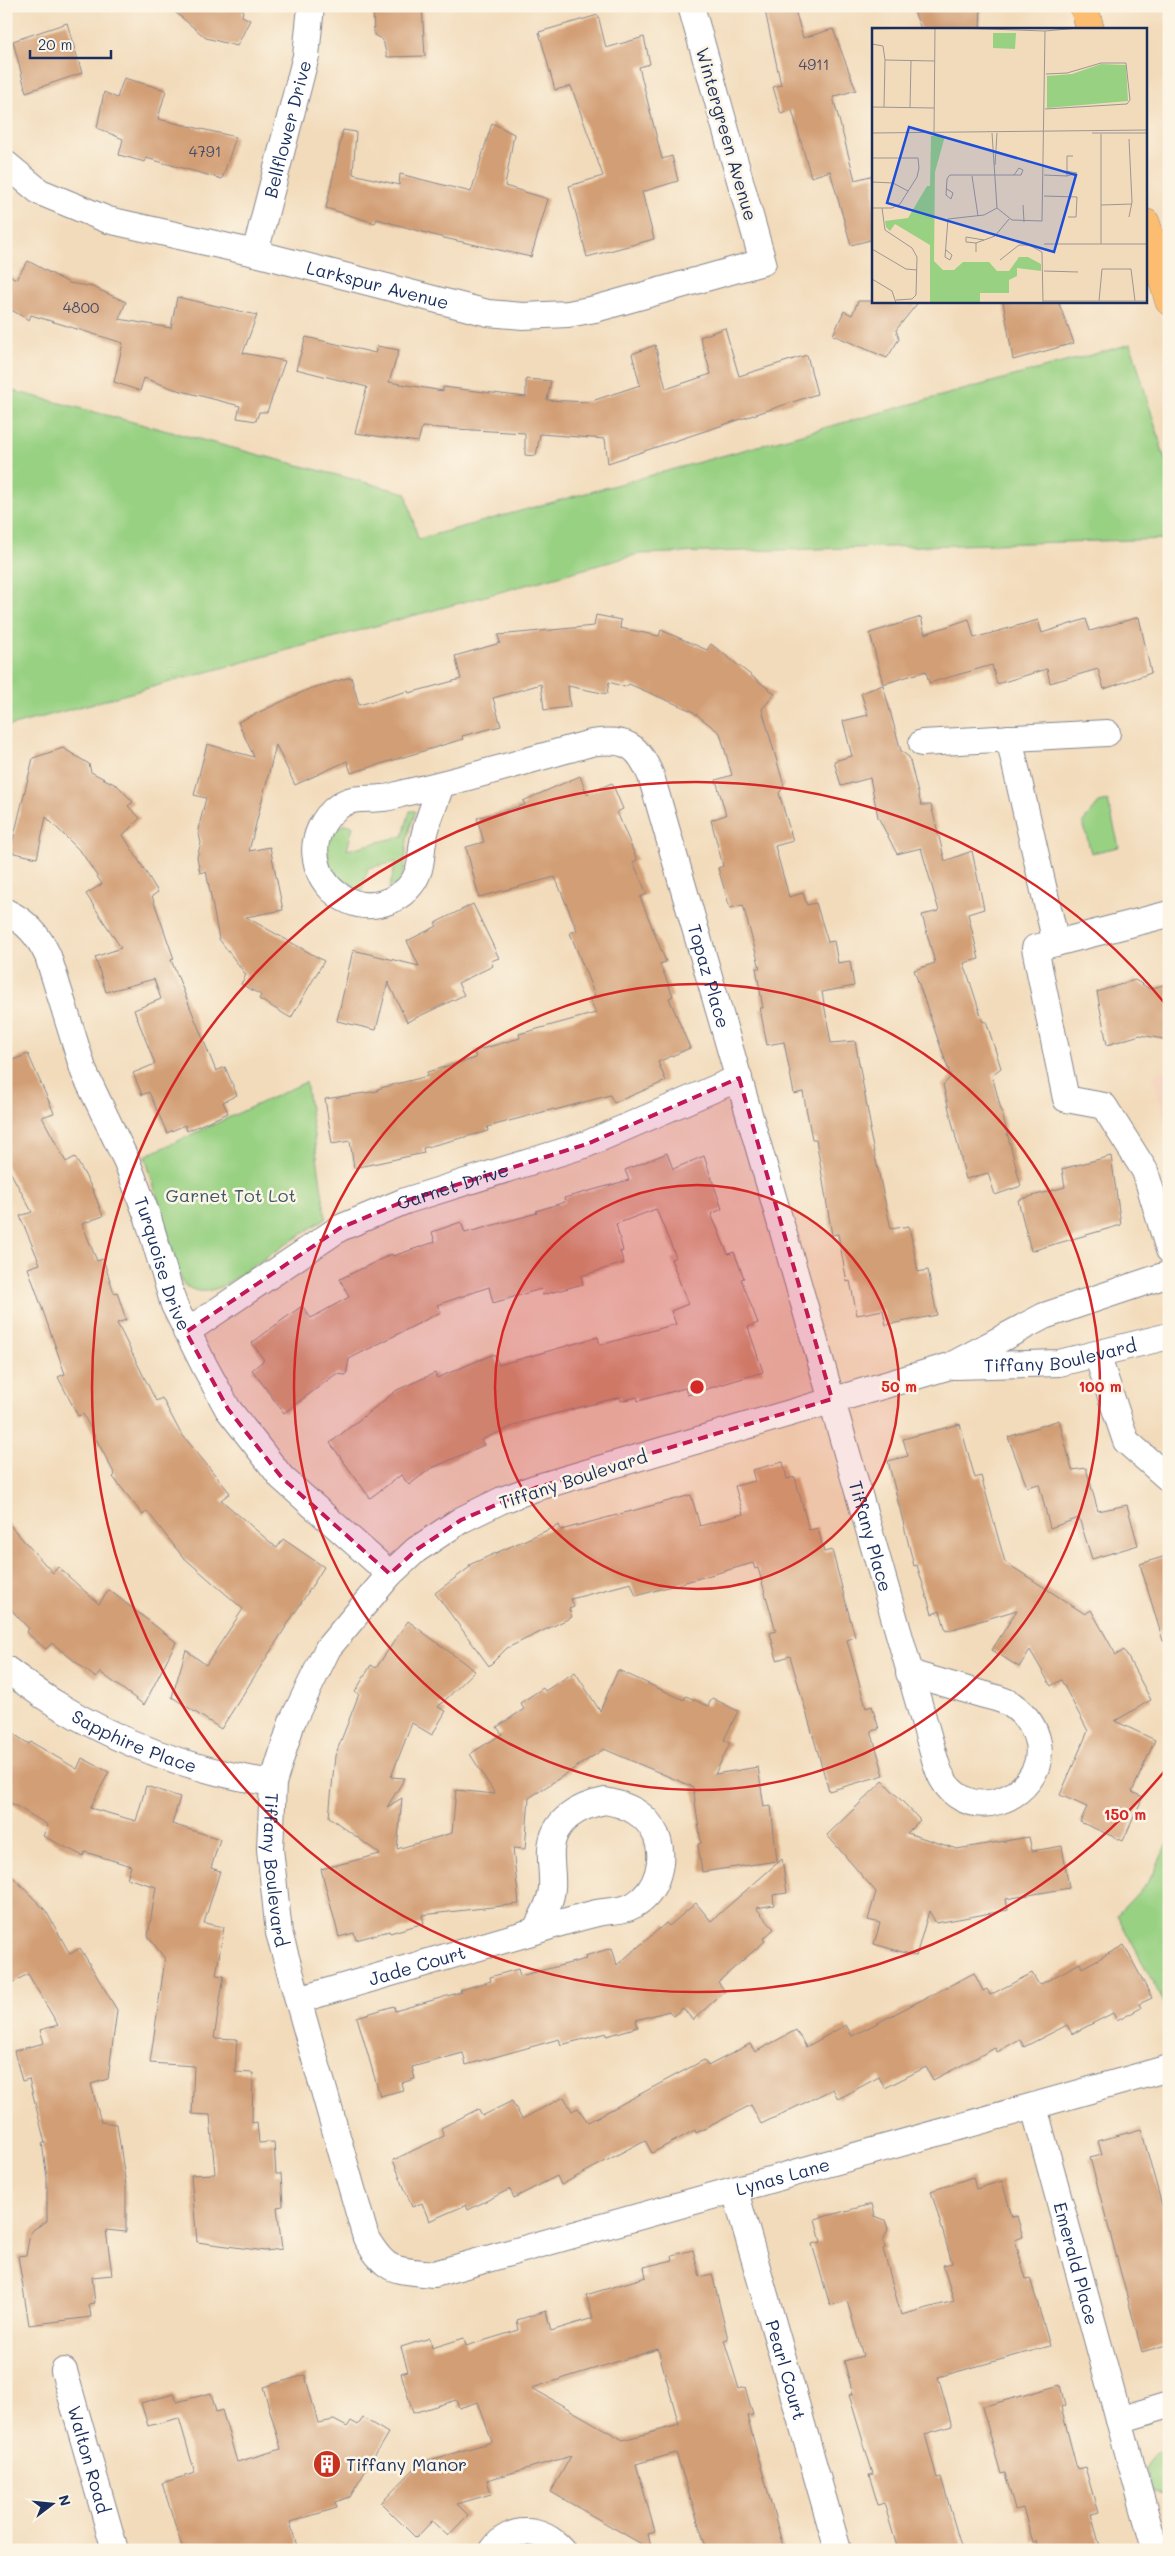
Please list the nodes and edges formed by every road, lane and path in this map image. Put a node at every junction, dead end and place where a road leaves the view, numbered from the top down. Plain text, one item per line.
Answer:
1 (311, 6) edge
2 (691, 6) edge
3 (1084, 6) edge
4 (1090, 28) edge
5 (6, 164) edge
6 (1148, 230) edge
7 (255, 253) junction
8 (763, 262) joint
9 (1169, 301) edge
10 (1107, 733) dead end
11 (1009, 738) junction
12 (922, 742) dead end
13 (442, 785) junction
14 (6, 912) edge
15 (1169, 914) edge
16 (1056, 943) junction
17 (739, 1078) junction
18 (1169, 1250) edge
19 (1169, 1274) edge
20 (186, 1332) junction
21 (1169, 1336) edge
22 (1098, 1355) junction
23 (950, 1366) junction
24 (832, 1399) junction
25 (1169, 1479) edge
26 (390, 1574) junction
27 (6, 1669) edge
28 (909, 1672) junction
29 (274, 1783) junction
30 (535, 1930) junction
31 (298, 2000) junction
32 (1169, 2068) edge
33 (1034, 2107) junction
34 (735, 2191) junction
35 (395, 2270) joint
36 (64, 2371) dead end
37 (1169, 2405) edge
38 (1119, 2420) junction
39 (115, 2550) edge
40 (494, 2550) edge
41 (562, 2550) edge
42 (838, 2550) edge
43 (1162, 2550) edge

1 - 7 street, Bellflower Drive
2 - 8 street, Wintergreen Avenue
3 - 4 main road
5 - 7 street, Larkspur Avenue
6 - 9 main road
7 - 8 street, Larkspur Avenue
10 - 11 street
11 - 12 street
11 - 16 street
13 - 13 street, Topaz Place
13 - 17 street, Topaz Place
14 - 20 street, Turquoise Drive
15 - 16 street
16 - 18 street
17 - 20 street, Garnet Drive
17 - 24 street, Topaz Place
19 - 23 street, Tiffany Boulevard
20 - 26 street, Turquoise Drive
21 - 22 street, Tiffany Boulevard
22 - 23 street, Tiffany Boulevard
22 - 25 street
23 - 24 street, Tiffany Boulevard
24 - 26 street, Tiffany Boulevard
24 - 28 street, Tiffany Place
26 - 29 street, Tiffany Boulevard
27 - 29 street, Sapphire Place
28 - 28 street, Tiffany Place
29 - 31 street, Tiffany Boulevard
30 - 30 street, Jade Court
30 - 31 street, Jade Court
31 - 35 street, Tiffany Boulevard
32 - 33 street, Lynas Lane
33 - 34 street, Lynas Lane
33 - 38 street, Emerald Place
34 - 35 street, Lynas Lane
34 - 42 street, Pearl Court
36 - 39 street, Walton Road
37 - 38 street
38 - 43 street, Emerald Place
40 - 41 street

